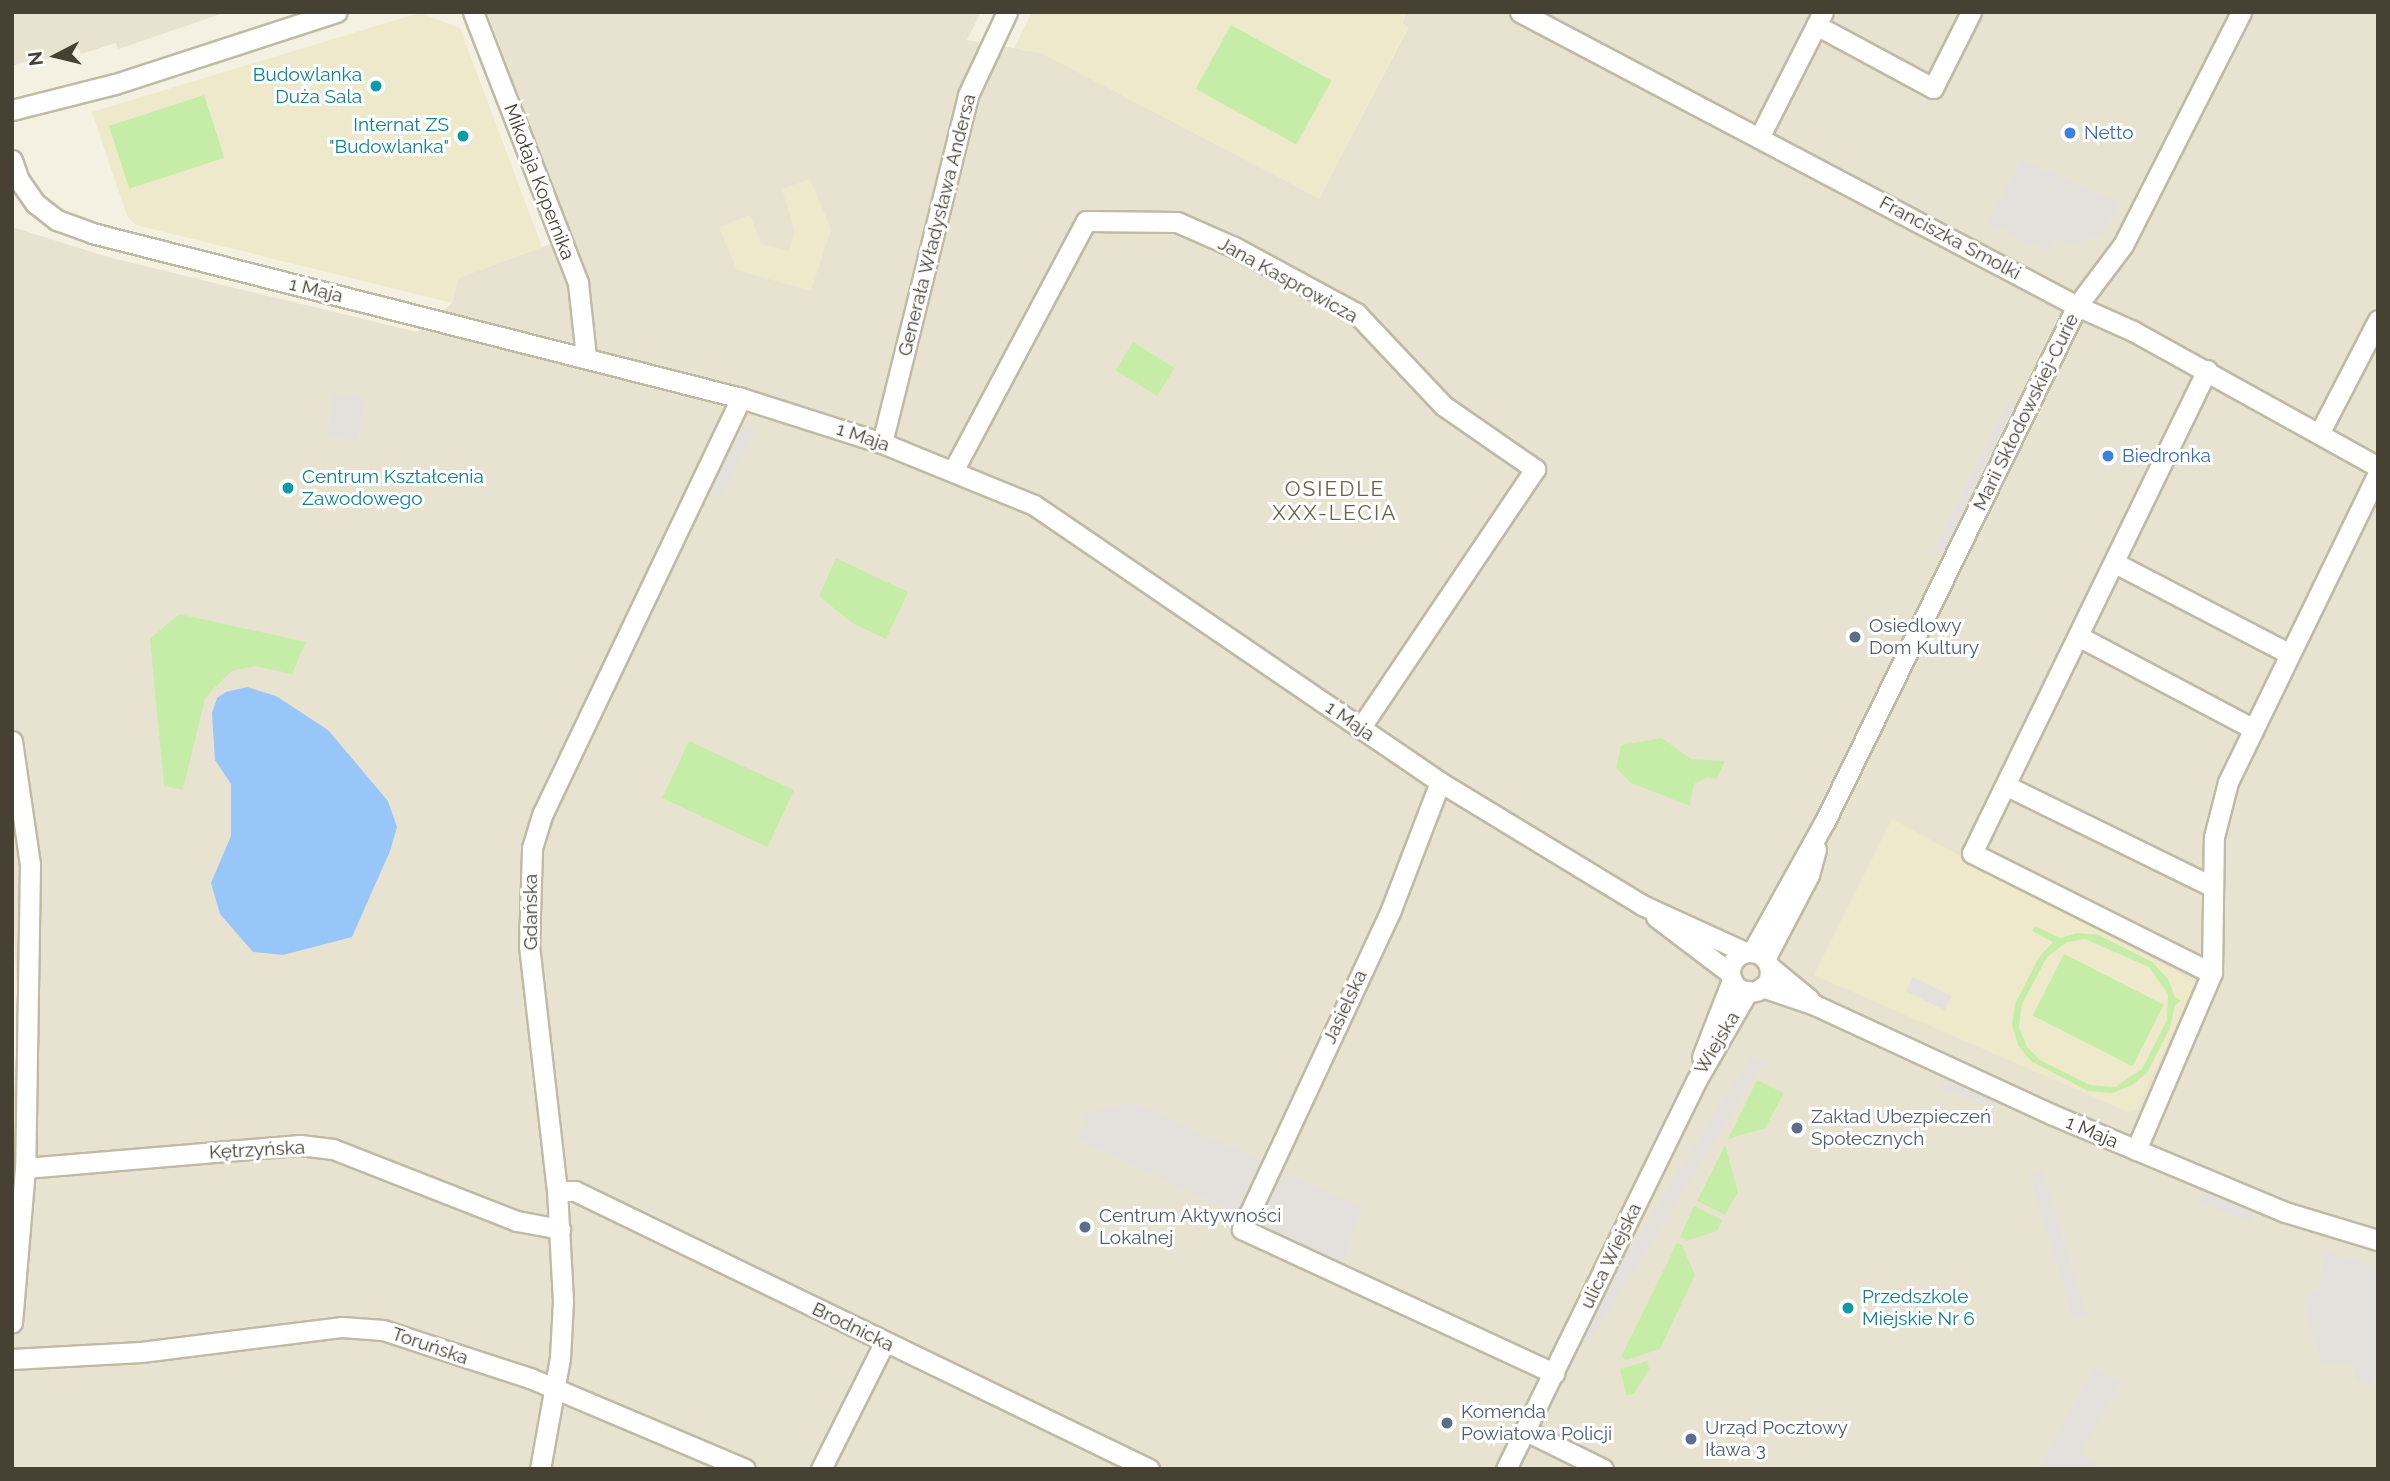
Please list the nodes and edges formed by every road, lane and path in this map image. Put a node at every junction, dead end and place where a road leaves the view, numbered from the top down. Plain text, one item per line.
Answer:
1 (337, 12) edge
2 (473, 12) edge
3 (1007, 12) edge
4 (1520, 12) edge
5 (1971, 12) edge
6 (2241, 12) edge
7 (1820, 18) edge
8 (12, 110) edge
9 (1759, 138) junction
10 (12, 160) edge
11 (16, 182) edge
12 (2077, 306) junction
13 (2378, 320) edge
14 (586, 356) junction
15 (2207, 370) junction
16 (741, 398) junction
17 (2320, 432) junction
18 (881, 443) junction
19 (2378, 467) edge
20 (953, 471) junction
21 (2378, 473) edge
22 (2115, 563) junction
23 (2078, 636) junction
24 (2288, 653) junction
25 (1360, 728) junction
26 (2252, 728) junction
27 (12, 741) edge
28 (1440, 782) junction
29 (2007, 786) junction
30 (2213, 887) junction
31 (1642, 905) junction
32 (1758, 957) junction
33 (2212, 973) junction
34 (1731, 976) junction
35 (1755, 989) junction
36 (1815, 1005) junction
37 (1696, 1081) junction
38 (2136, 1150) junction
39 (25, 1168) junction
40 (557, 1191) junction
41 (560, 1229) junction
42 (2378, 1240) edge
43 (12, 1322) edge
44 (884, 1343) junction
45 (12, 1359) edge
46 (1554, 1373) junction
47 (554, 1389) junction
48 (1526, 1431) junction
49 (1145, 1468) edge
50 (540, 1469) edge
51 (745, 1469) edge
52 (821, 1469) edge
53 (1506, 1469) edge
54 (1603, 1469) edge

1 - 8 street
2 - 14 street, Mikołaja Kopernika
3 - 18 street, Generała Władysława Andersa
4 - 9 street, Franciszka Smolki
5 - 7 street
6 - 12 street, Marii Skłodowskiej-Curie
7 - 9 street
9 - 12 street, Franciszka Smolki
10 - 11 street, 1 Maja
11 - 14 street, 1 Maja
12 - 15 street, Franciszka Smolki
12 - 32 street, Marii Skłodowskiej-Curie
13 - 17 street
14 - 16 street, 1 Maja
15 - 17 street, Franciszka Smolki
15 - 22 street
16 - 18 street, 1 Maja
16 - 40 street, Gdańska
17 - 19 street, Franciszka Smolki
18 - 20 street, 1 Maja
20 - 25 street, 1 Maja
20 - 25 street, Jana Kasprowicza
21 - 24 street
22 - 23 street
22 - 24 street
23 - 26 street
23 - 29 street
24 - 26 street
25 - 28 street, 1 Maja
26 - 30 street
27 - 39 street
28 - 31 street, 1 Maja
28 - 46 street, Jasielska
29 - 30 street
29 - 33 street
30 - 33 street
31 - 32 street, 1 Maja
31 - 34 street, 1 Maja
32 - 34 street, Wiejska
32 - 35 street, Wiejska
32 - 36 street, 1 Maja
33 - 38 street
34 - 35 street, 1 Maja
34 - 37 street, Wiejska
35 - 36 street, 1 Maja
35 - 37 street, Wiejska
36 - 38 street, 1 Maja
37 - 46 street, ulica Wiejska
38 - 42 street, 1 Maja
39 - 41 street, Kętrzyńska
39 - 43 street
40 - 41 street, Gdańska
40 - 44 street, Brodnicka
41 - 47 street, Gdańska
44 - 49 street, Brodnicka
44 - 52 street
45 - 47 street, Toruńska
46 - 48 street, ulica Wiejska
47 - 50 street, Gdańska
47 - 51 street, Toruńska
48 - 53 street
48 - 54 street

